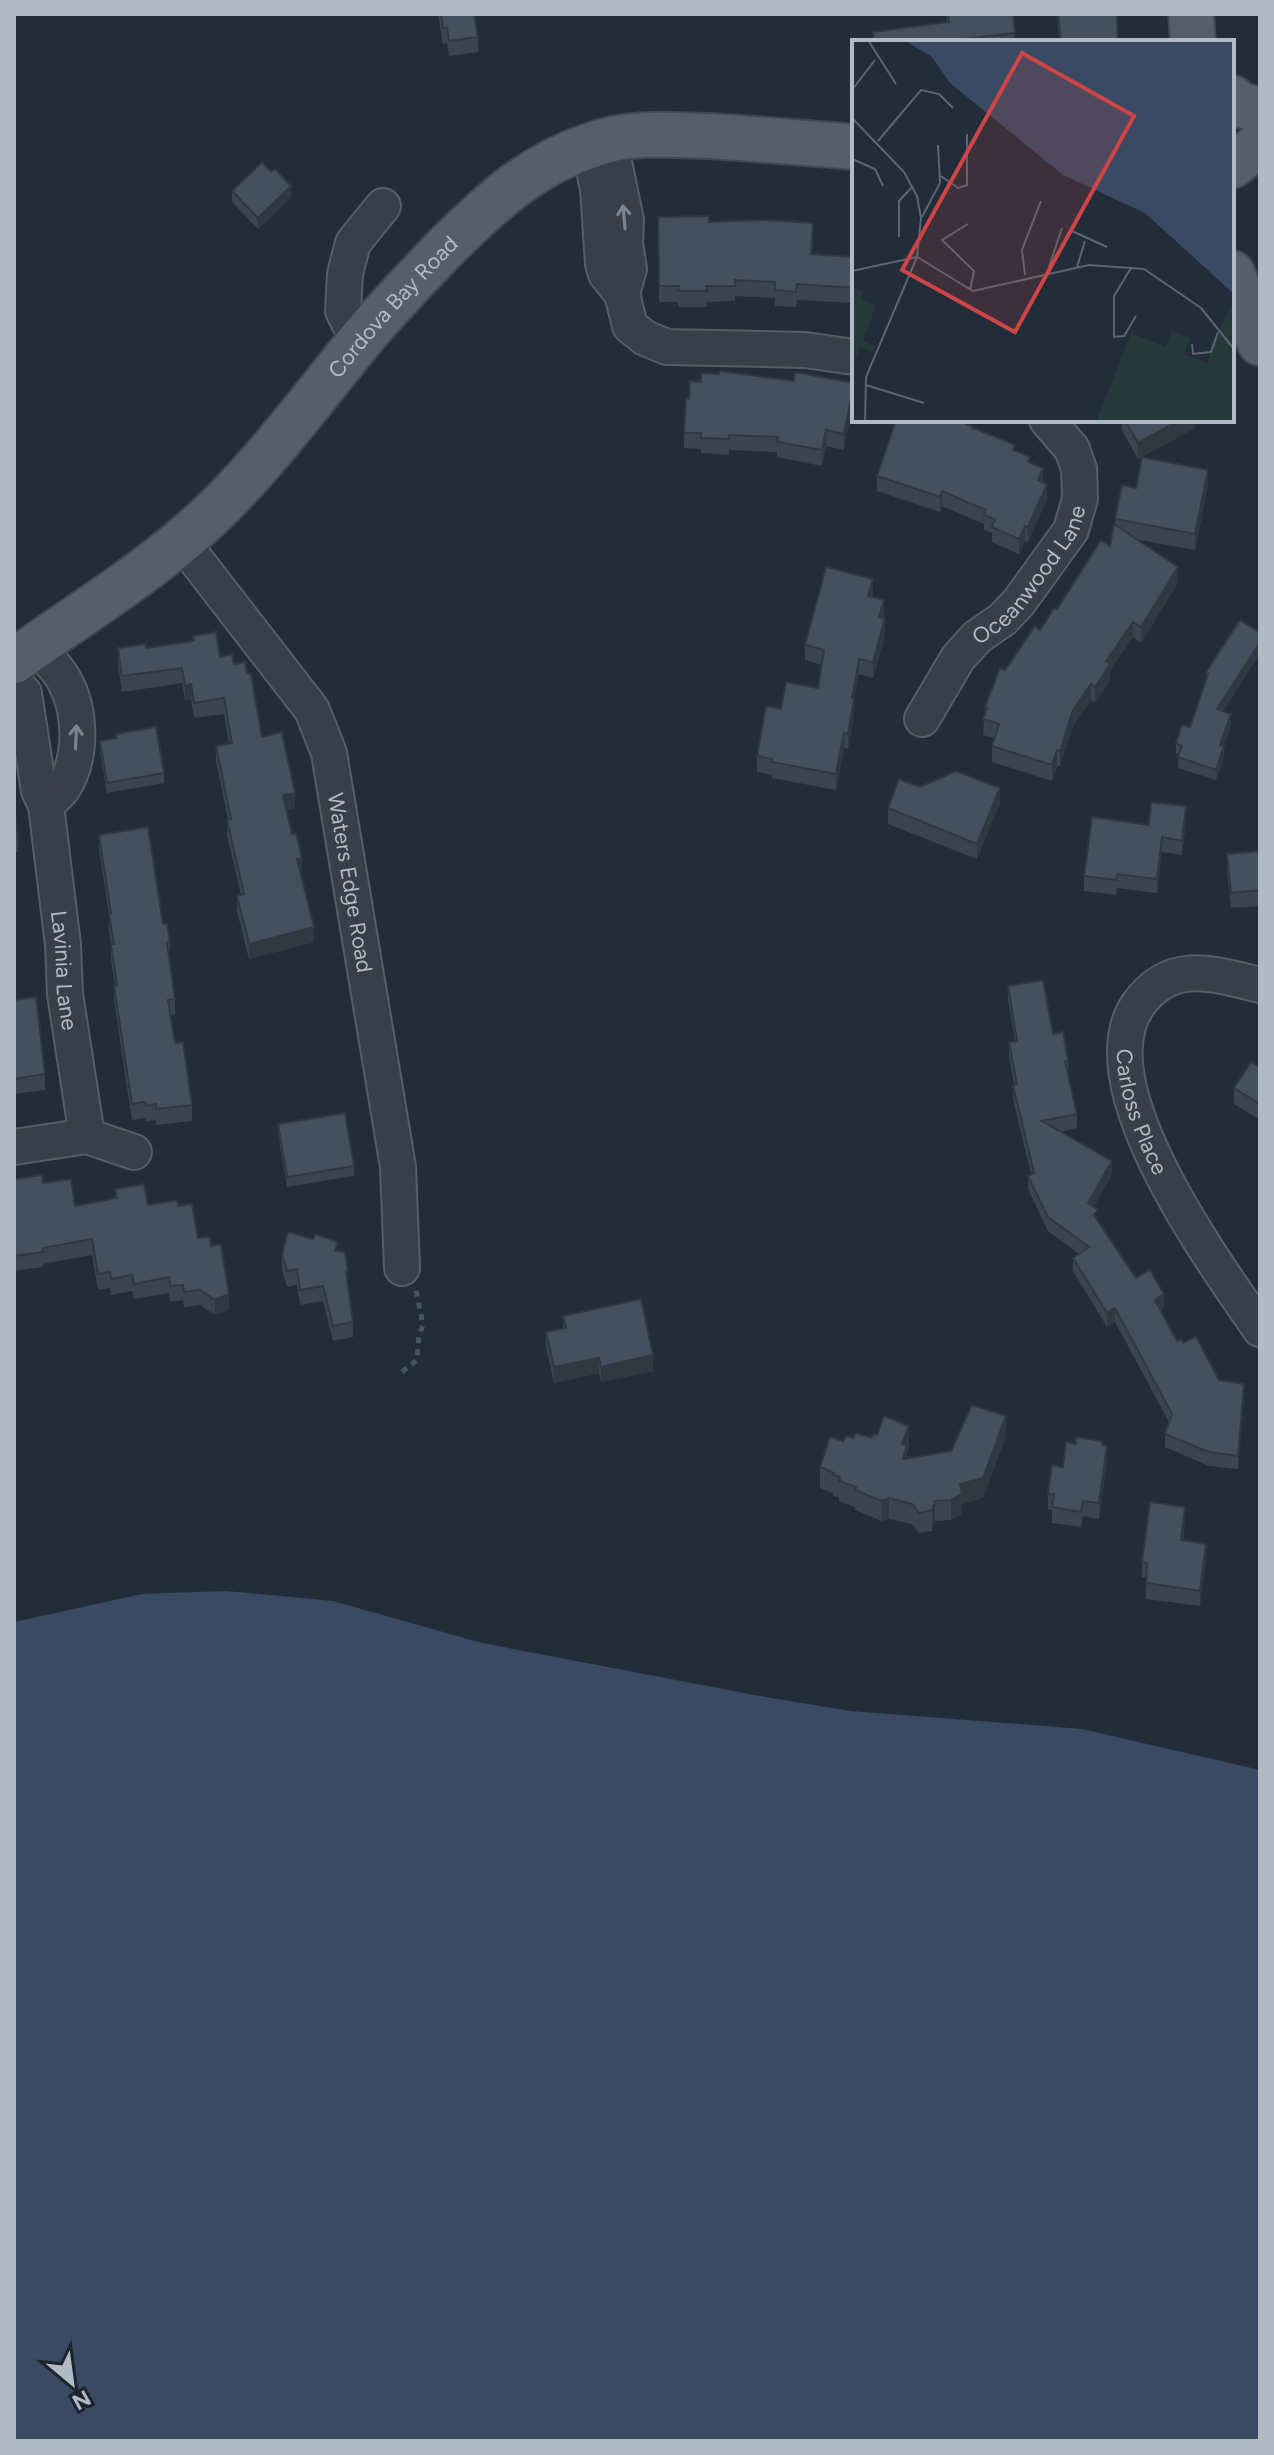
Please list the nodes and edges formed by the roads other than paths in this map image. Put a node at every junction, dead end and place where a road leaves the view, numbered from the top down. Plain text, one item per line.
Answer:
1 (1191, 14) edge
2 (1193, 40) edge
3 (1234, 100) edge
4 (1260, 110) edge
5 (600, 143) junction
6 (1260, 144) edge
7 (852, 147) edge
8 (1234, 164) edge
9 (383, 206) dead end
10 (359, 342) junction
11 (852, 357) edge
12 (1049, 422) edge
13 (182, 542) junction
14 (25, 653) edge
15 (14, 682) edge
16 (922, 719) dead end
17 (46, 805) junction
18 (1260, 985) edge
19 (87, 1136) junction
20 (14, 1147) edge
21 (134, 1152) dead end
22 (402, 1268) road end
23 (1260, 1329) edge

1 - 2 main road
3 - 4 main road
5 - 7 main road, Cordova Bay Road
5 - 10 main road, Cordova Bay Road
5 - 11 street
6 - 8 main road
9 - 10 street
10 - 13 main road, Cordova Bay Road
12 - 16 street, Oceanwood Lane
13 - 14 main road, Cordova Bay Road
13 - 22 street, Waters Edge Road
17 -> 14 street
15 - 17 street, Lavinia Lane
17 - 19 street, Lavinia Lane
18 - 23 street, Carloss Place
19 - 20 street
19 - 21 street

